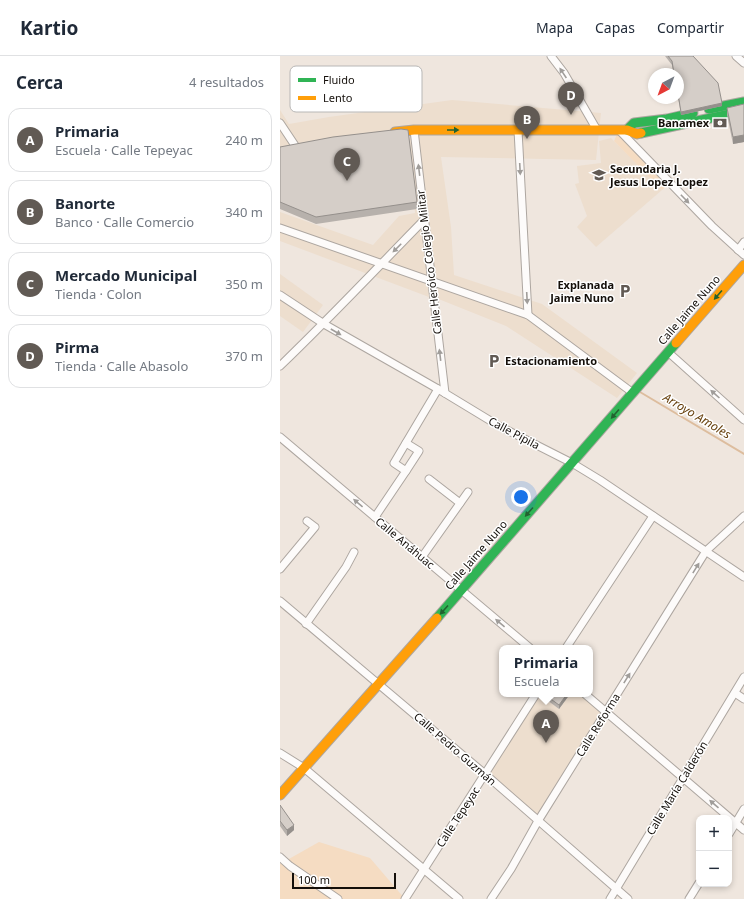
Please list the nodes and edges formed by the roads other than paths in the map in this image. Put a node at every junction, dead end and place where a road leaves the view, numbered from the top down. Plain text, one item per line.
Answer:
1 (551, 56) edge
2 (736, 56) edge
3 (744, 63) edge
4 (744, 102) edge
5 (744, 111) edge
6 (280, 123) edge
7 (414, 130) junction
8 (518, 130) junction
9 (597, 130) junction
10 (623, 130) junction
11 (383, 133) edge
12 (299, 146) joint
13 (285, 149) edge
14 (424, 220) junction
15 (280, 228) edge
16 (744, 242) edge
17 (738, 250) junction
18 (744, 255) edge
19 (382, 263) junction
20 (744, 266) edge
21 (431, 280) junction
22 (280, 295) edge
23 (528, 315) junction
24 (324, 324) junction
25 (668, 352) junction
26 (280, 366) edge
27 (442, 391) junction
28 (633, 393) junction
29 (744, 420) edge
30 (280, 437) edge
31 (406, 443) junction
32 (572, 463) junction
33 (406, 471) junction
34 (429, 480) dead end
35 (468, 492) dead end
36 (460, 503) junction
37 (653, 516) junction
38 (744, 516) edge
39 (375, 518) junction
40 (307, 521) dead end
41 (354, 552) dead end
42 (706, 552) junction
43 (422, 557) junction
44 (280, 569) edge
45 (744, 577) edge
46 (461, 591) junction
47 (280, 601) edge
48 (306, 624) junction
49 (526, 645) edge
50 (568, 645) edge
51 (744, 677) edge
52 (378, 683) junction
53 (734, 693) junction
54 (534, 697) edge
55 (589, 697) edge
56 (744, 699) edge
57 (606, 711) junction
58 (280, 753) edge
59 (304, 768) junction
60 (485, 774) junction
61 (683, 778) junction
62 (280, 795) edge
63 (744, 809) edge
64 (538, 821) junction
65 (736, 823) junction
66 (732, 829) edge
67 (744, 830) edge
68 (280, 857) edge
69 (424, 870) junction
70 (696, 887) edge
71 (616, 889) junction
72 (338, 899) edge
73 (405, 899) edge
74 (459, 899) edge
75 (491, 899) edge
76 (610, 899) edge
77 (628, 899) edge
78 (689, 899) edge

9 -> 1 street
2 - 3 street
4 - 10 street
5 - 10 street
6 - 12 street
7 -> 8 street
7 - 11 street
14 -> 7 street, Calle Heróico Colegio Militar
8 - 9 street
8 -> 23 street
9 - 10 street
10 -> 17 street
12 - 13 street
14 -> 19 street
14 - 21 street, Calle Heróico Colegio Militar
15 - 19 street
16 - 17 street
17 - 18 street
19 - 21 street
19 - 24 street
20 -> 25 street, Calle Jaime Nuno
21 - 23 street
27 -> 21 street, Calle Heróico Colegio Militar
22 - 24 street, Calle Pípila
23 - 28 street
24 - 26 street
24 -> 27 street, Calle Pípila
25 - 28 street, Calle Jaime Nuno
29 -> 25 street
27 - 31 street
27 - 32 street, Calle Pípila
28 -> 32 street, Calle Jaime Nuno
39 -> 30 street, Calle Anáhuac
31 - 33 street
31 - 33 street
32 - 37 street, Calle Pípila
32 -> 46 street, Calle Jaime Nuno
33 - 39 street
34 - 36 street
35 - 36 street
36 - 43 street
37 - 42 street, Calle Pípila
37 - 50 street
38 - 42 street, Calle Reforma
39 - 43 street, Calle Anáhuac
40 - 44 street
41 - 48 street
42 - 45 street, Calle Pípila
57 -> 42 street, Calle Reforma
43 - 46 street, Calle Anáhuac
49 -> 46 street, Calle Anáhuac
46 -> 52 street, Calle Jaime Nuno
47 - 48 street, Calle Pedro Guzmán
48 - 52 street, Calle Pedro Guzmán
51 - 53 street, Calle María Calderón
52 - 59 street, Calle Jaime Nuno
52 - 60 street, Calle Pedro Guzmán
53 - 56 street
53 - 61 street, Calle María Calderón
54 - 60 street, Calle Tepeyac
55 - 57 street
57 - 61 street
57 - 64 street, Calle Reforma
58 - 59 street
59 - 62 street, Calle Jaime Nuno
59 - 69 street
60 - 64 street, Calle Pedro Guzmán
60 - 69 street, Calle Tepeyac
65 -> 61 street
61 - 71 street, Calle María Calderón
63 - 65 street
64 - 71 street, Calle Pedro Guzmán
64 - 75 street, Calle Reforma
65 - 66 street
65 - 67 street
68 - 72 street
69 - 73 street, Calle Tepeyac
69 - 74 street
70 - 78 street
71 - 76 street, Calle María Calderón
71 - 77 street, Calle Pedro Guzmán

